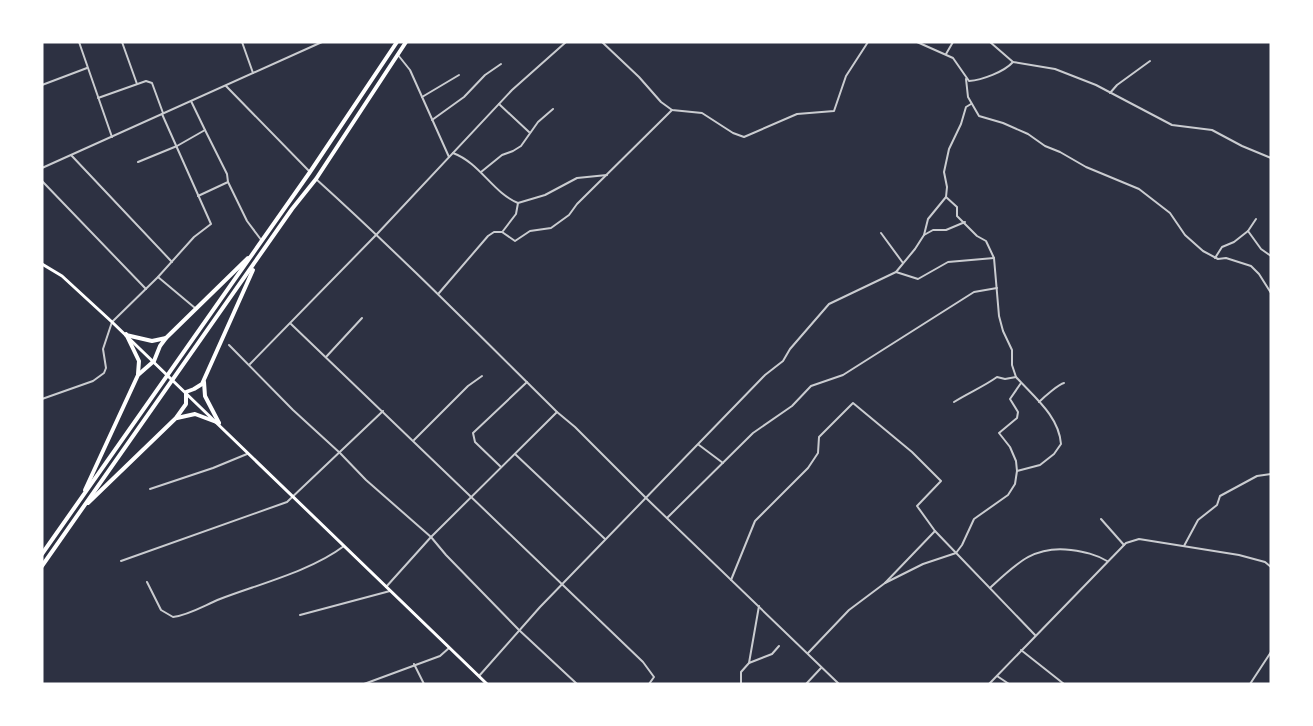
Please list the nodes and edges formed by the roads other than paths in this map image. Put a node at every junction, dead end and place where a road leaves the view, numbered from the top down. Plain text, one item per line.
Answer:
1 (79, 42) edge
2 (122, 42) edge
3 (242, 42) edge
4 (322, 42) edge
5 (397, 42) edge
6 (406, 42) edge
7 (566, 42) edge
8 (602, 42) edge
9 (868, 42) edge
10 (917, 42) edge
11 (953, 42) edge
12 (990, 42) edge
13 (946, 54) junction
14 (398, 55) junction
15 (1150, 61) dead end
16 (1013, 62) junction
17 (501, 64) dead end
18 (88, 68) junction
19 (253, 73) junction
20 (459, 75) dead end
21 (966, 79) junction
22 (137, 84) junction
23 (42, 85) edge
24 (226, 86) junction
25 (1110, 93) junction
26 (422, 97) junction
27 (98, 98) junction
28 (191, 101) junction
29 (499, 104) junction
30 (971, 104) junction
31 (553, 109) dead end
32 (672, 110) junction
33 (162, 114) junction
34 (432, 120) junction
35 (205, 130) junction
36 (530, 132) junction
37 (112, 137) junction
38 (177, 146) junction
39 (453, 153) junction
40 (71, 154) junction
41 (449, 157) junction
42 (1271, 158) edge
43 (138, 162) dead end
44 (42, 168) edge
45 (310, 172) junction
46 (482, 172) junction
47 (607, 175) junction
48 (316, 179) junction
49 (42, 181) edge
50 (228, 182) junction
51 (198, 196) junction
52 (946, 197) junction
53 (518, 203) junction
54 (1256, 219) dead end
55 (965, 222) junction
56 (1248, 231) junction
57 (502, 232) junction
58 (881, 233) dead end
59 (378, 234) junction
60 (924, 235) junction
61 (262, 241) junction
62 (255, 251) junction
63 (1271, 256) edge
64 (994, 258) junction
65 (1215, 258) junction
66 (172, 262) junction
67 (903, 263) junction
68 (42, 264) edge
69 (255, 264) junction
70 (896, 272) junction
71 (158, 277) junction
72 (997, 288) junction
73 (146, 289) junction
74 (439, 293) junction
75 (1271, 293) edge
76 (196, 309) junction
77 (362, 318) dead end
78 (112, 322) junction
79 (291, 324) junction
80 (126, 334) junction
81 (166, 338) junction
82 (229, 345) dead end
83 (326, 357) junction
84 (155, 362) junction
85 (250, 364) junction
86 (138, 375) junction
87 (482, 376) dead end
88 (1016, 377) junction
89 (204, 380) junction
90 (527, 382) junction
91 (1021, 383) junction
92 (1064, 383) dead end
93 (185, 391) junction
94 (42, 399) edge
95 (954, 402) dead end
96 (1039, 402) junction
97 (383, 411) junction
98 (557, 412) junction
99 (176, 418) junction
100 (219, 423) junction
101 (414, 440) junction
102 (699, 445) junction
103 (340, 453) junction
104 (248, 454) junction
105 (515, 454) junction
106 (724, 463) junction
107 (502, 468) junction
108 (1017, 471) junction
109 (1271, 474) edge
110 (150, 489) dead end
111 (82, 496) junction
112 (295, 497) junction
113 (471, 497) junction
114 (646, 498) junction
115 (85, 506) junction
116 (667, 518) junction
117 (1101, 519) dead end
118 (935, 531) junction
119 (431, 537) junction
120 (605, 540) junction
121 (1124, 545) junction
122 (344, 546) junction
123 (1183, 546) junction
124 (956, 553) junction
125 (42, 554) edge
126 (121, 561) dead end
127 (1107, 561) junction
128 (42, 566) edge
129 (1271, 567) edge
130 (731, 580) junction
131 (147, 582) dead end
132 (885, 583) junction
133 (562, 585) junction
134 (386, 587) junction
135 (990, 588) junction
136 (391, 591) junction
137 (759, 606) junction
138 (300, 615) dead end
139 (519, 630) junction
140 (1035, 635) junction
141 (779, 646) dead end
142 (450, 648) junction
143 (1021, 650) junction
144 (1271, 652) edge
145 (808, 653) junction
146 (749, 663) junction
147 (414, 664) junction
148 (821, 668) junction
149 (997, 675) junction
150 (479, 676) junction
151 (377, 679) junction
152 (364, 684) edge
153 (379, 684) edge
154 (424, 684) edge
155 (487, 684) edge
156 (577, 684) edge
157 (649, 684) edge
158 (741, 684) edge
159 (806, 684) edge
160 (839, 684) edge
161 (988, 684) edge
162 (1009, 684) edge
163 (1064, 684) edge
164 (1250, 684) edge

1 - 18 street
2 - 22 street
3 - 19 street
4 - 19 street
5 - 45 highway
6 - 14 highway
7 - 29 street
8 - 32 street
9 - 32 street
10 - 13 street
11 - 13 street
12 - 16 street
13 - 21 street
14 - 26 street
14 - 48 highway
15 - 25 street
16 - 21 street
16 - 25 street
17 - 34 street
18 - 23 street
18 - 27 street
19 - 24 street
20 - 26 street
21 - 30 street
22 - 27 street
22 - 33 street
24 - 28 street
24 - 45 street
25 - 42 street
26 - 34 street
27 - 37 street
28 - 33 street
28 - 35 street
29 - 36 street
29 - 39 street
30 - 52 street
30 - 65 street
31 - 36 street
32 - 47 street
33 - 37 street
33 - 38 street
34 - 41 street
35 - 38 street
35 - 50 street
36 - 46 street
37 - 40 street
38 - 43 street
38 - 51 street
39 - 41 street
39 - 46 street
40 - 44 street
40 - 66 street
41 - 59 street
45 - 61 highway
46 - 53 street
47 - 53 street
47 - 57 street
48 - 59 street
48 - 69 highway
49 - 73 street
50 - 51 street
50 - 61 street
51 - 66 street
52 - 55 street
52 - 60 street
53 - 57 street
54 - 56 street
55 - 60 street
55 - 64 street
56 - 63 street
56 - 65 street
57 - 74 street
58 - 67 street
59 - 74 street
59 - 79 street
60 - 67 street
61 - 62 highway
62 - 76 highway
62 - 111 highway
64 - 70 street
64 - 72 street
65 - 75 street
66 - 71 street
67 - 70 street
68 - 78 main road
69 - 89 highway
69 - 115 highway
70 - 102 street
71 - 73 street
71 - 76 street
72 - 88 street
72 - 106 street
73 - 78 street
74 - 90 street
76 - 81 highway
77 - 83 street
78 - 80 main road
78 - 94 street
79 - 83 street
79 - 85 street
80 - 81 highway
80 - 84 main road
80 - 86 highway
81 - 84 highway
82 - 85 street
83 - 97 street
84 - 86 highway
84 - 93 main road
85 - 103 street
86 - 111 highway
87 - 101 street
88 - 91 street
88 - 95 street
89 - 93 highway
89 - 100 highway
90 - 98 street
90 - 107 street
91 - 96 street
91 - 108 street
92 - 96 street
93 - 99 highway
93 - 100 main road
96 - 108 street
97 - 101 street
97 - 103 street
98 - 105 street
98 - 114 street
99 - 100 highway
99 - 115 highway
100 - 104 main road
101 - 113 street
102 - 106 street
102 - 114 street
103 - 112 street
103 - 119 street
104 - 110 street
104 - 112 main road
105 - 107 street
105 - 120 street
106 - 116 street
107 - 113 street
108 - 124 street
109 - 123 street
111 - 125 highway
112 - 122 main road
112 - 126 street
113 - 119 street
113 - 133 street
114 - 116 street
114 - 120 street
115 - 128 highway
116 - 130 street
117 - 121 street
118 - 124 street
118 - 130 street
118 - 132 street
119 - 134 street
119 - 139 street
120 - 133 street
121 - 123 street
121 - 127 street
122 - 131 street
122 - 134 main road
123 - 129 street
124 - 132 street
124 - 135 street
127 - 135 street
127 - 140 street
130 - 137 street
132 - 145 street
133 - 139 street
133 - 157 street
134 - 136 main road
135 - 140 street
136 - 138 street
136 - 142 main road
137 - 145 street
137 - 146 street
139 - 150 street
139 - 156 street
140 - 143 street
141 - 146 street
142 - 147 street
142 - 150 main road
143 - 149 street
143 - 163 street
144 - 164 street
145 - 148 street
146 - 158 street
147 - 151 street
147 - 154 street
148 - 159 street
148 - 160 street
149 - 161 street
149 - 162 street
150 - 155 main road
151 - 152 street
151 - 153 street

